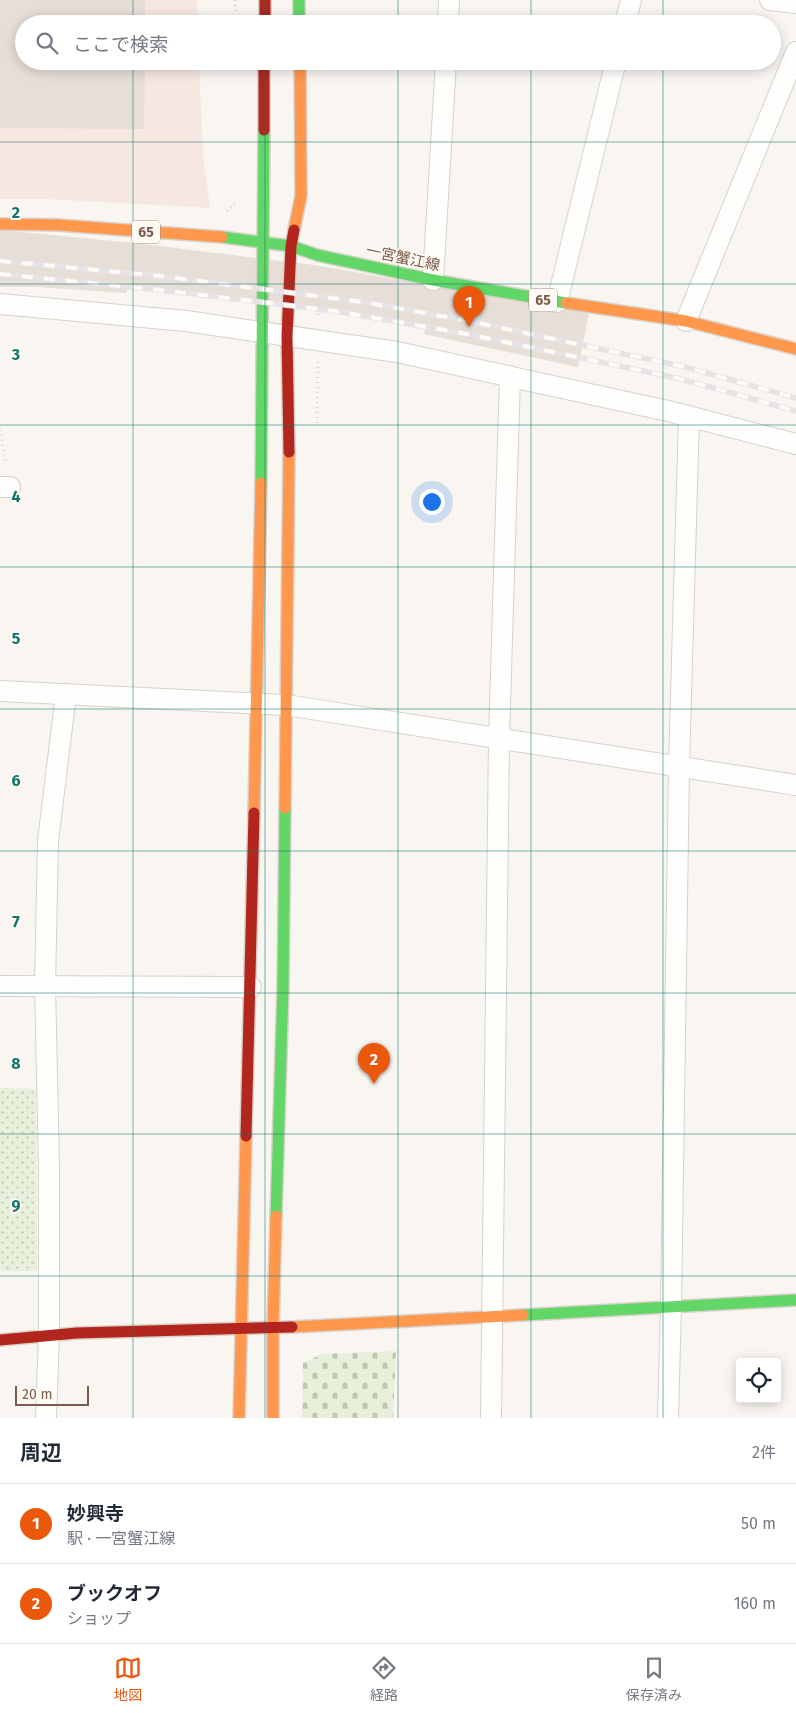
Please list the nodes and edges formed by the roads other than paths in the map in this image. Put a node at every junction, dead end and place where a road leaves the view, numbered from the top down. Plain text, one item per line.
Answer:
1 (265, 0) edge
2 (299, 0) edge
3 (450, 0) edge
4 (631, 0) edge
5 (770, 0) edge
6 (796, 3) edge
7 (264, 15) edge
8 (299, 15) edge
9 (449, 15) edge
10 (627, 15) edge
11 (796, 52) edge
12 (264, 70) edge
13 (300, 70) edge
14 (445, 70) edge
15 (614, 70) edge
16 (0, 224) edge
17 (262, 243) junction
18 (291, 246) junction
19 (433, 280) junction
20 (557, 302) junction
21 (0, 304) edge
22 (686, 321) junction
23 (263, 332) junction
24 (287, 336) junction
25 (796, 349) edge
26 (510, 376) junction
27 (689, 416) junction
28 (796, 444) edge
29 (0, 691) edge
30 (66, 694) junction
31 (258, 704) junction
32 (286, 705) junction
33 (500, 738) junction
34 (679, 766) junction
35 (796, 784) edge
36 (0, 986) edge
37 (45, 986) junction
38 (251, 987) junction
39 (796, 1300) edge
40 (671, 1306) junction
41 (494, 1316) junction
42 (273, 1328) junction
43 (241, 1329) junction
44 (49, 1335) junction
45 (0, 1340) edge
46 (46, 1418) edge
47 (239, 1418) edge
48 (273, 1418) edge
49 (492, 1418) edge
50 (668, 1418) edge

1 - 7 street
2 - 8 street
3 - 9 street
4 - 10 street
5 - 6 street
11 - 22 street
12 - 17 street
13 - 18 street
14 - 19 street
15 - 20 street
16 - 17 street, 一宮蟹江線 / 65
17 - 18 street, 一宮蟹江線 / 65
17 - 23 street
18 - 19 street, 一宮蟹江線 / 65
18 - 24 street
19 - 20 street, 一宮蟹江線 / 65
20 - 22 street, 一宮蟹江線 / 65
21 - 23 street
22 - 25 street, 一宮蟹江線 / 65
23 - 24 street
23 - 31 street
24 - 26 street
24 - 32 street
26 - 27 street
26 - 33 street
27 - 28 street
27 - 34 street
29 - 30 street
30 - 31 street
30 - 37 street
31 - 32 street
31 - 38 street
32 - 33 street
32 - 42 street
33 - 34 street
33 - 41 street
34 - 35 street
34 - 40 street
36 - 37 street
37 - 38 street
37 - 44 street
38 - 43 street
39 - 40 street
40 - 41 street
40 - 50 street
41 - 42 street
41 - 49 street
42 - 43 street
42 - 48 street
43 - 44 street
43 - 47 street
44 - 45 street
44 - 46 street

